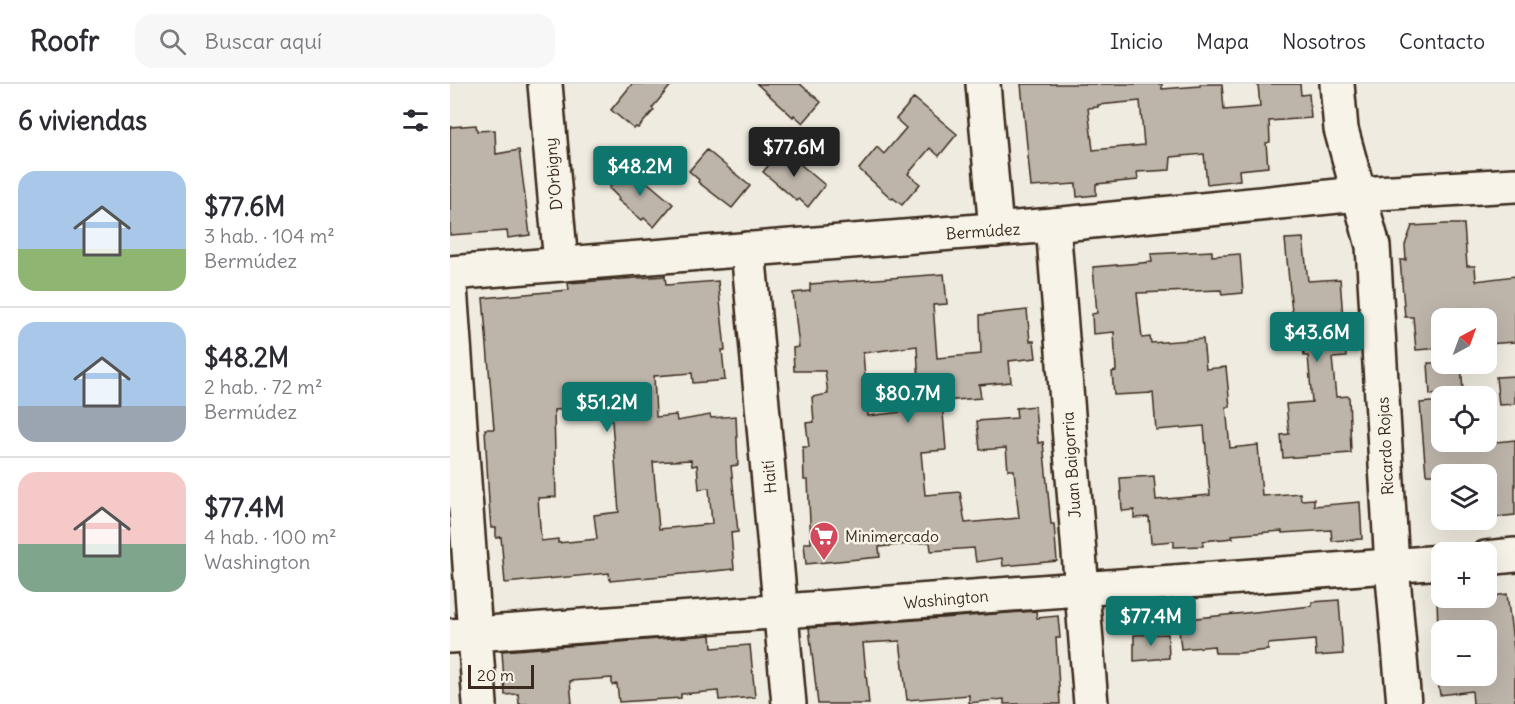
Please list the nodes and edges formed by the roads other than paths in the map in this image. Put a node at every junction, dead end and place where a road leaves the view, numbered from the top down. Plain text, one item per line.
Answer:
1 (545, 84) edge
2 (983, 84) edge
3 (1337, 84) edge
4 (1515, 185) edge
5 (1358, 194) junction
6 (1053, 225) junction
7 (996, 230) junction
8 (748, 249) junction
9 (561, 264) junction
10 (450, 273) edge
11 (450, 287) edge
12 (1515, 555) edge
13 (1497, 557) edge
14 (1431, 563) edge
15 (1392, 566) junction
16 (1081, 588) junction
17 (782, 613) junction
18 (463, 635) edge
19 (480, 704) edge
20 (789, 704) edge
21 (1091, 704) edge
22 (1404, 704) edge

1 - 9 street, D'Orbigny
2 - 7 street
3 - 5 street, Ricardo Rojas
4 - 5 street, Bermúdez
5 - 6 street, Bermúdez
5 - 15 street, Ricardo Rojas
6 - 7 street, Bermúdez
6 - 16 street, Juan Baigorria
7 - 8 street, Bermúdez
8 - 9 street, Bermúdez
8 - 17 street, Haití
9 - 10 street, Bermúdez
11 - 18 street
12 - 13 street
14 - 15 street, Washington
15 - 16 street, Washington
15 - 22 street, Ricardo Rojas
16 - 17 street, Washington
16 - 21 street, Juan Baigorria
17 - 18 street, Washington
17 - 20 street, Haití
18 - 19 street

